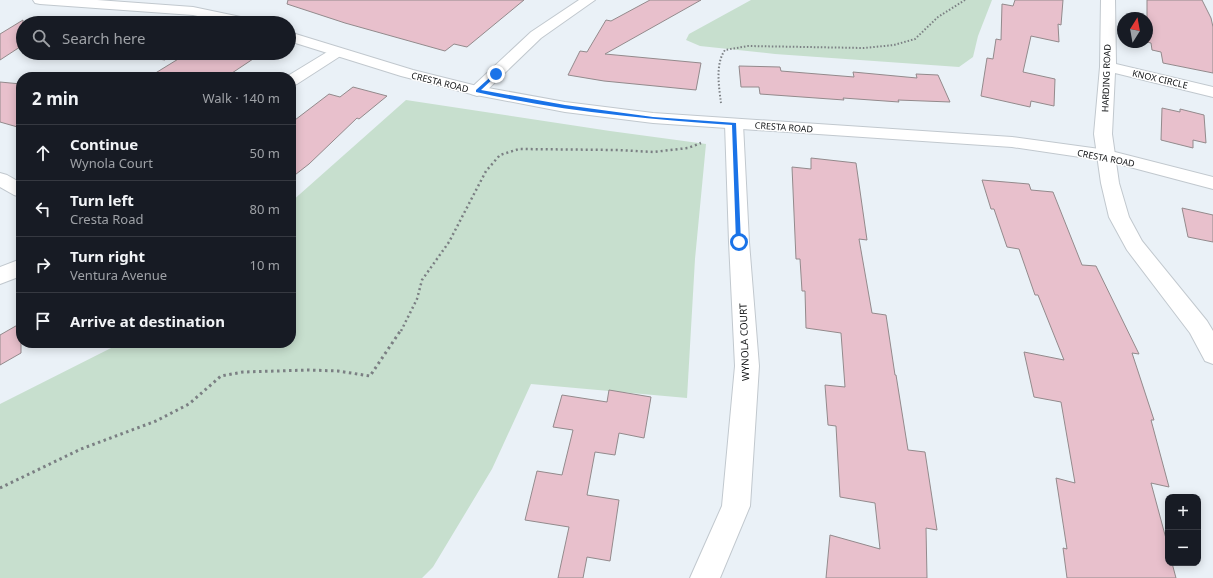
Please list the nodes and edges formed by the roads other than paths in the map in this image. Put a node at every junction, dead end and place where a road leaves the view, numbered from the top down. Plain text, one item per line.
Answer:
1 (40, 0) edge
2 (588, 0) edge
3 (1108, 0) edge
4 (217, 16) edge
5 (296, 38) edge
6 (337, 52) junction
7 (1108, 67) junction
8 (296, 78) edge
9 (477, 91) junction
10 (1213, 92) edge
11 (728, 115) junction
12 (1106, 156) junction
13 (0, 178) edge
14 (1213, 183) edge
15 (16, 188) edge
16 (16, 269) edge
17 (0, 276) edge
18 (1213, 354) edge
19 (705, 578) edge

1 - 4 street
2 - 9 street
3 - 7 street, HARDING ROAD
5 - 6 street, CRESTA ROAD
6 - 8 street
6 - 9 street, CRESTA ROAD
7 - 10 street, KNOX CIRCLE
7 - 12 street, HARDING ROAD
9 - 11 street, CRESTA ROAD
11 - 12 street, CRESTA ROAD
11 - 19 street, WYNOLA COURT
12 - 14 street, CRESTA ROAD
12 - 18 street, HARDING ROAD
13 - 15 street
16 - 17 street

